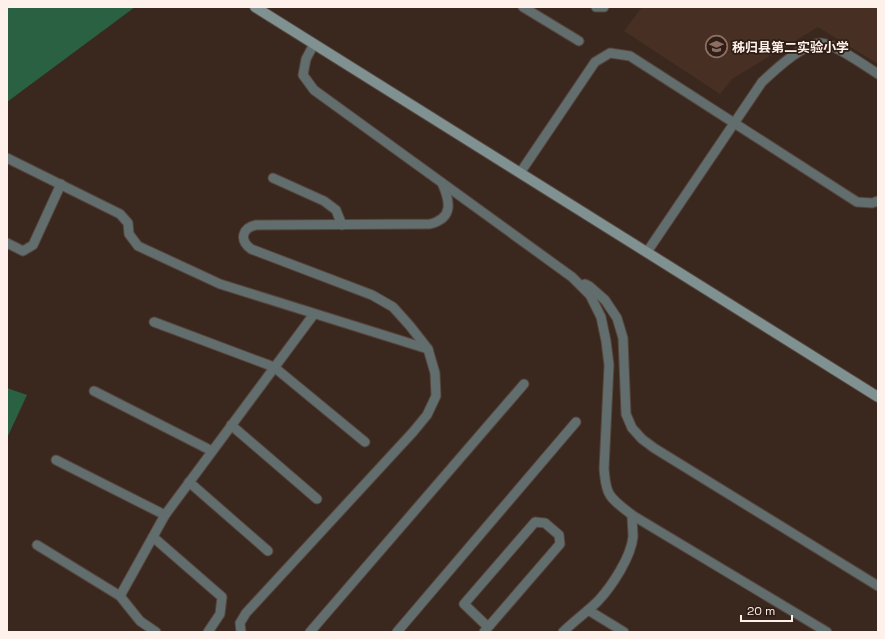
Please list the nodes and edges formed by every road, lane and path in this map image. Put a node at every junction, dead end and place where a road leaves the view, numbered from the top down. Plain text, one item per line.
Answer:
1 (255, 7) edge
2 (523, 7) edge
3 (596, 7) edge
4 (604, 7) edge
5 (579, 40) dead end
6 (314, 44) junction
7 (878, 74) edge
8 (734, 124) junction
9 (7, 158) edge
10 (520, 173) junction
11 (273, 178) dead end
12 (442, 183) junction
13 (60, 184) junction
14 (878, 201) edge
15 (342, 225) junction
16 (7, 243) edge
17 (647, 252) junction
18 (572, 277) junction
19 (314, 314) junction
20 (154, 322) dead end
21 (428, 349) junction
22 (274, 367) junction
23 (524, 384) dead end
24 (94, 391) dead end
25 (878, 397) edge
26 (576, 422) dead end
27 (231, 426) junction
28 (365, 442) dead end
29 (212, 451) junction
30 (56, 460) dead end
31 (189, 482) junction
32 (317, 499) dead end
33 (164, 515) junction
34 (632, 515) junction
35 (153, 537) junction
36 (37, 545) dead end
37 (268, 551) dead end
38 (878, 586) edge
39 (120, 596) junction
40 (588, 610) junction
41 (486, 629) edge
42 (156, 632) edge
43 (208, 632) edge
44 (241, 632) edge
45 (310, 632) edge
46 (397, 632) edge
47 (563, 632) edge
48 (624, 632) edge
49 (827, 632) edge

1 - 6 main road
2 - 5 lane
3 - 4 lane
6 - 10 main road
6 - 12 lane
7 - 8 lane
8 - 10 lane
8 - 14 lane
8 - 17 lane
9 - 13 lane
10 - 17 main road
11 - 15 lane
12 - 15 lane
12 - 18 lane
13 - 16 lane
13 - 19 lane
15 - 21 lane
17 - 25 main road
18 - 34 lane
18 - 38 lane
19 - 21 lane
19 - 22 lane
20 - 22 lane
21 - 44 lane
22 - 27 lane
22 - 28 lane
23 - 45 lane
24 - 29 lane
26 - 46 lane
27 - 29 lane
27 - 32 lane
29 - 31 lane
30 - 33 lane
31 - 33 lane
31 - 37 lane
33 - 35 lane
34 - 40 lane
34 - 49 lane
35 - 39 lane
35 - 43 lane
36 - 39 lane
39 - 42 lane
40 - 47 lane
40 - 48 lane
41 - 41 lane

